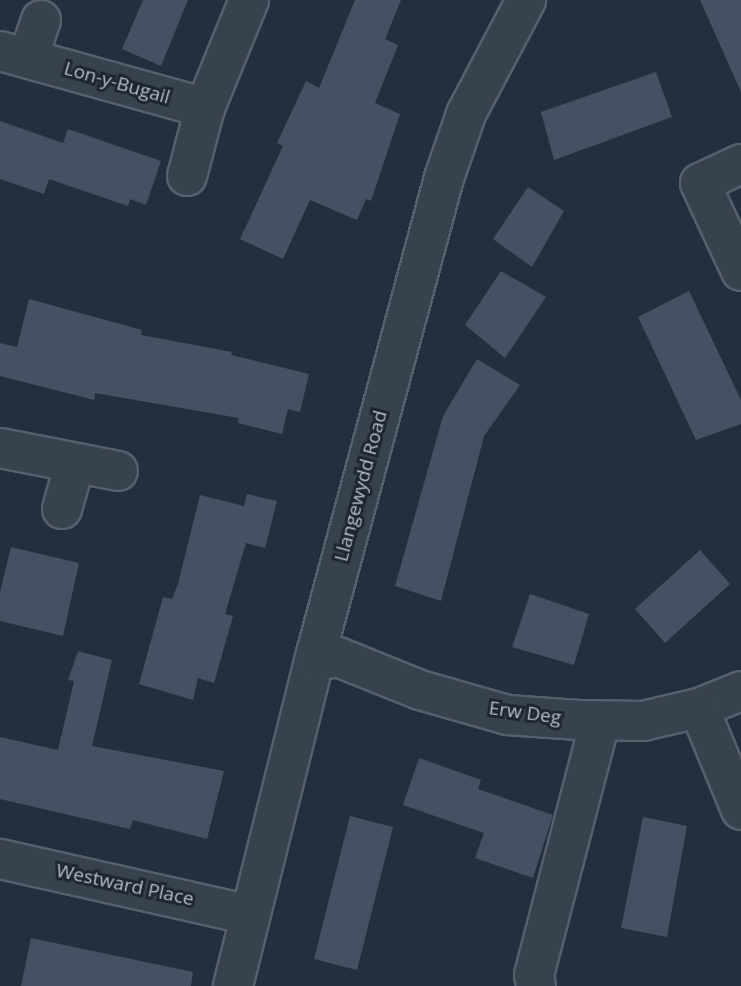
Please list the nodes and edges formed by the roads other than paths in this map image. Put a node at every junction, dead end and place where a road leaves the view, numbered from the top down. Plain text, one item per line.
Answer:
1 (249, 0) edge
2 (520, 2) edge
3 (41, 20) dead end
4 (14, 54) edge
5 (205, 108) junction
6 (741, 164) edge
7 (187, 176) dead end
8 (741, 271) edge
9 (0, 448) edge
10 (75, 463) junction
11 (118, 471) dead end
12 (62, 509) dead end
13 (314, 661) junction
14 (741, 691) edge
15 (699, 708) junction
16 (600, 720) junction
17 (741, 810) edge
18 (0, 859) edge
19 (250, 915) junction
20 (233, 986) edge
21 (536, 986) edge

1 - 5 street
2 - 13 street, Llangewydd Road
3 - 4 street, Lon-y-Bugail
4 - 5 street, Lon-y-Bugail
5 - 7 street
6 - 8 street
9 - 10 street
10 - 11 street
10 - 12 street
13 - 16 street, Erw Deg
13 - 19 street, Llangewydd Road
14 - 15 street, Erw Deg
15 - 16 street, Erw Deg
15 - 17 street
16 - 21 street
18 - 19 street, Westward Place
19 - 20 street, Llangewydd Road

